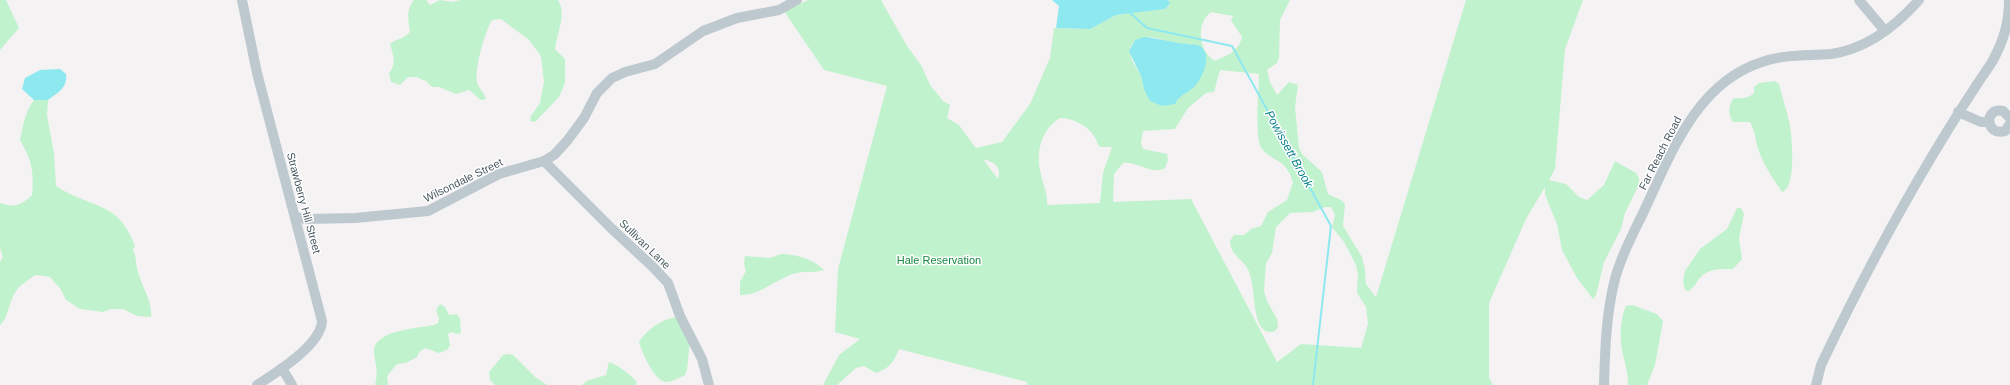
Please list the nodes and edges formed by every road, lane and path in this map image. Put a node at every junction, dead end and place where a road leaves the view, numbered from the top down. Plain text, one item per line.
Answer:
1 (242, 0) edge
2 (797, 0) edge
3 (1859, 0) edge
4 (1919, 0) edge
5 (2009, 0) edge
6 (1885, 31) junction
7 (1958, 112) junction
8 (2010, 118) edge
9 (1989, 122) junction
10 (2010, 124) edge
11 (544, 161) junction
12 (295, 217) junction
13 (282, 368) junction
14 (257, 385) edge
15 (292, 385) edge
16 (709, 385) edge
17 (1604, 385) edge
18 (1816, 385) edge

1 - 12 street, Strawberry Hill Street
2 - 11 street, Wilsondale Street
3 - 6 street
4 - 6 street, Far Reach Road
5 - 7 street
6 - 17 street, Far Reach Road
7 - 9 street
7 - 18 street
8 - 9 street
9 - 10 street
11 - 12 street, Wilsondale Street
11 - 16 street, Sullivan Lane
12 - 13 street, Strawberry Hill Street
13 - 14 street, Strawberry Hill Street
13 - 15 street

